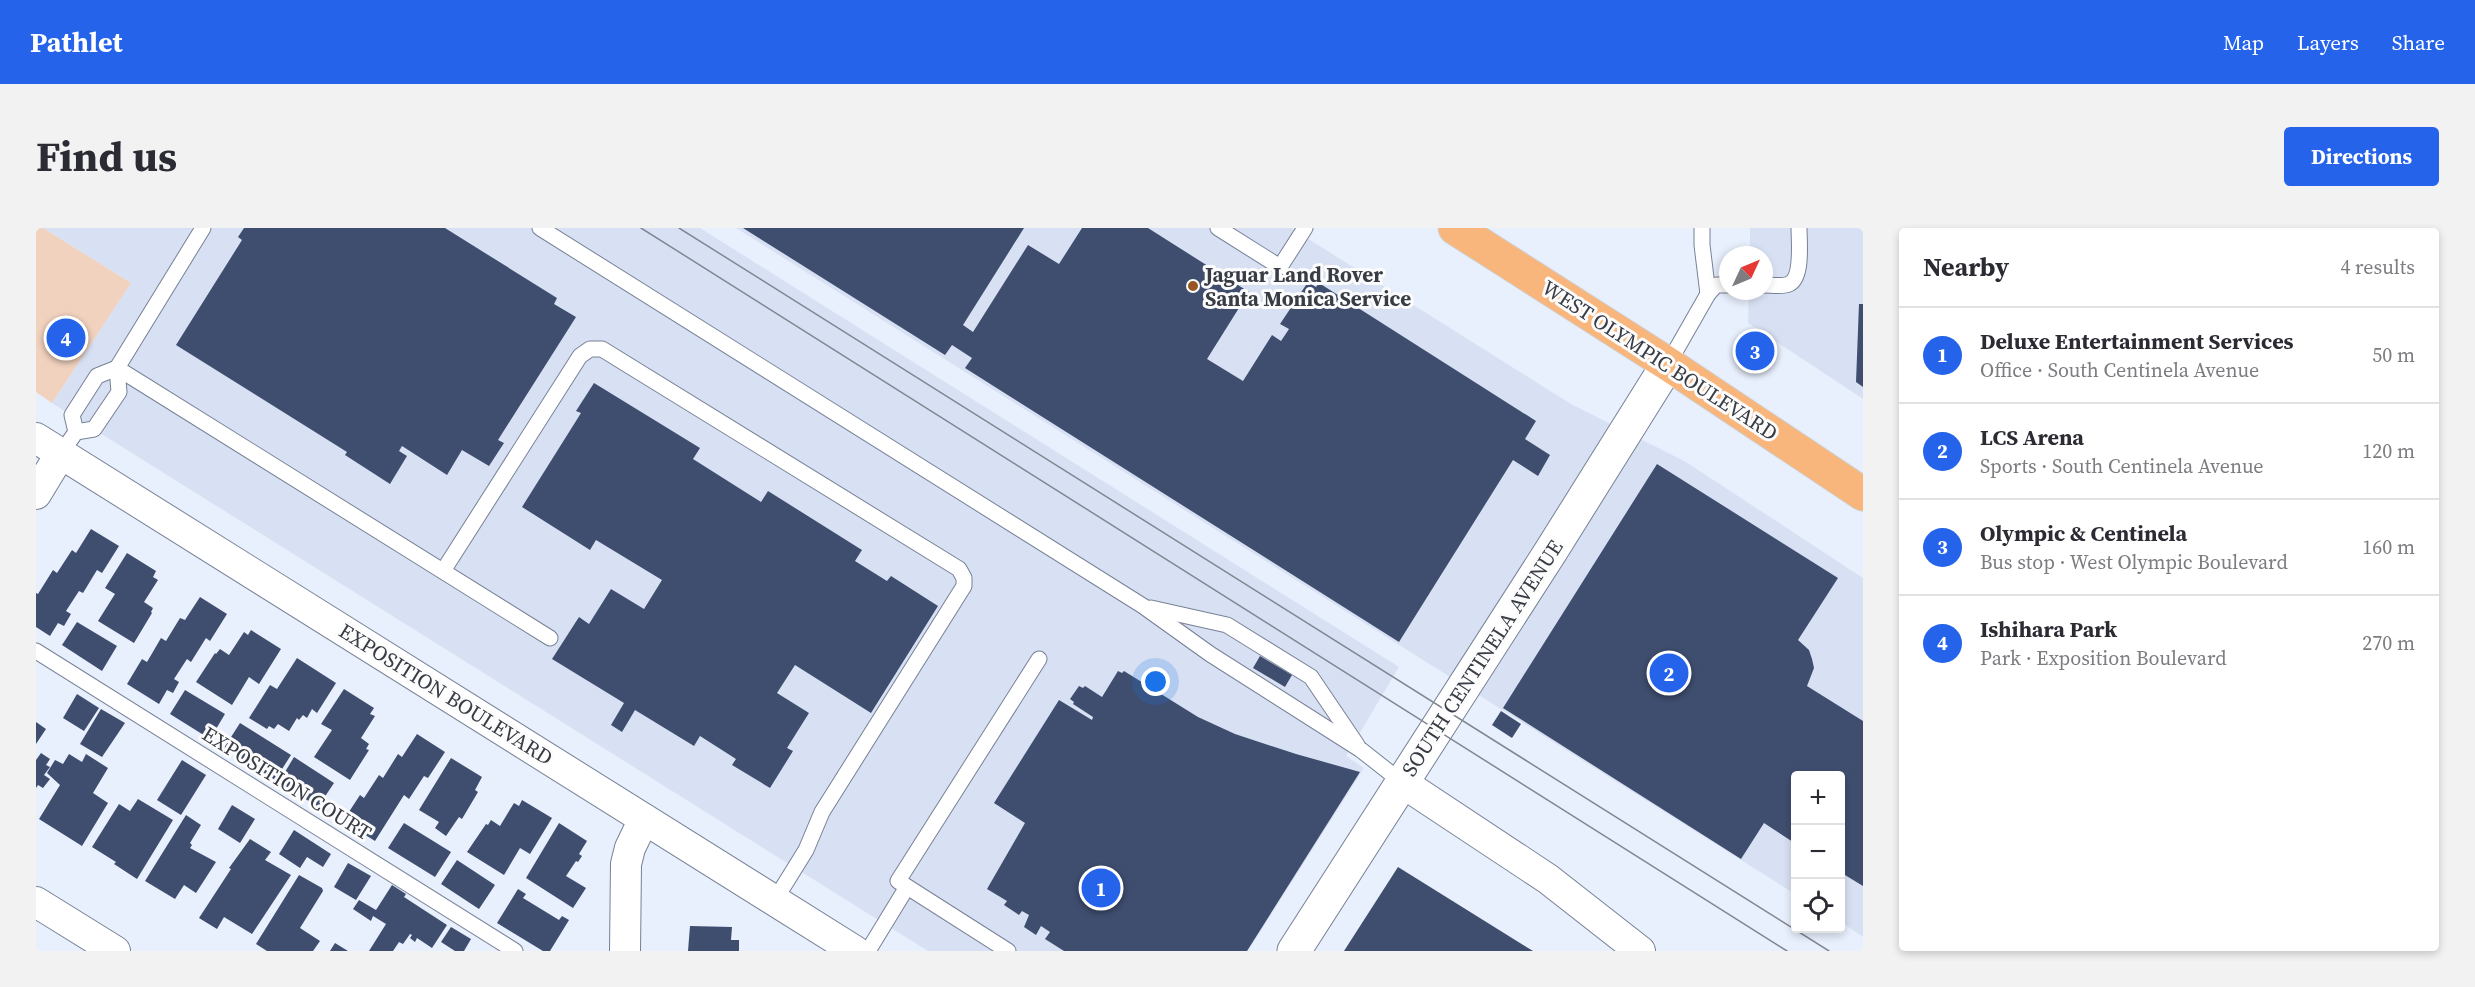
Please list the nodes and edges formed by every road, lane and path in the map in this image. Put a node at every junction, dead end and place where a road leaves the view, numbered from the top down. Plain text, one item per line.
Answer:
1 (203, 228) edge
2 (540, 228) edge
3 (1218, 228) edge
4 (1305, 228) edge
5 (1455, 228) edge
6 (1702, 228) edge
7 (1799, 228) edge
8 (1719, 285) edge
9 (1773, 285) edge
10 (1708, 294) junction
11 (1668, 364) junction
12 (117, 368) junction
13 (36, 438) edge
14 (69, 443) junction
15 (36, 494) edge
16 (1863, 494) edge
17 (443, 571) junction
18 (1143, 606) junction
19 (550, 638) dead end
20 (36, 651) edge
21 (1039, 658) dead end
22 (1360, 750) junction
23 (1402, 783) junction
24 (644, 819) junction
25 (907, 887) junction
26 (775, 900) junction
27 (36, 902) edge
28 (115, 951) edge
29 (515, 951) edge
30 (625, 951) edge
31 (855, 951) edge
32 (868, 951) edge
33 (1008, 951) edge
34 (1294, 951) edge
35 (1640, 951) edge

1 - 12 lane
2 - 18 lane
3 - 4 lane
5 - 11 main road, WEST OLYMPIC BOULEVARD
6 - 10 lane
7 - 9 lane
8 - 10 lane
10 - 11 lane
11 - 16 main road, WEST OLYMPIC BOULEVARD
11 - 23 street, SOUTH CENTINELA AVENUE
12 - 14 lane
12 - 14 lane
12 - 17 lane
13 - 14 street, EXPOSITION BOULEVARD
14 - 15 street
14 - 24 street, EXPOSITION BOULEVARD
17 - 19 lane
17 - 26 lane
18 - 22 lane
18 - 22 lane
20 - 29 lane, EXPOSITION COURT
21 - 25 lane
22 - 23 lane
23 - 34 street, SOUTH CENTINELA AVENUE
23 - 35 street
24 - 26 street, EXPOSITION BOULEVARD
24 - 30 street
25 - 32 lane
25 - 33 lane
26 - 31 street, EXPOSITION BOULEVARD
27 - 28 street

